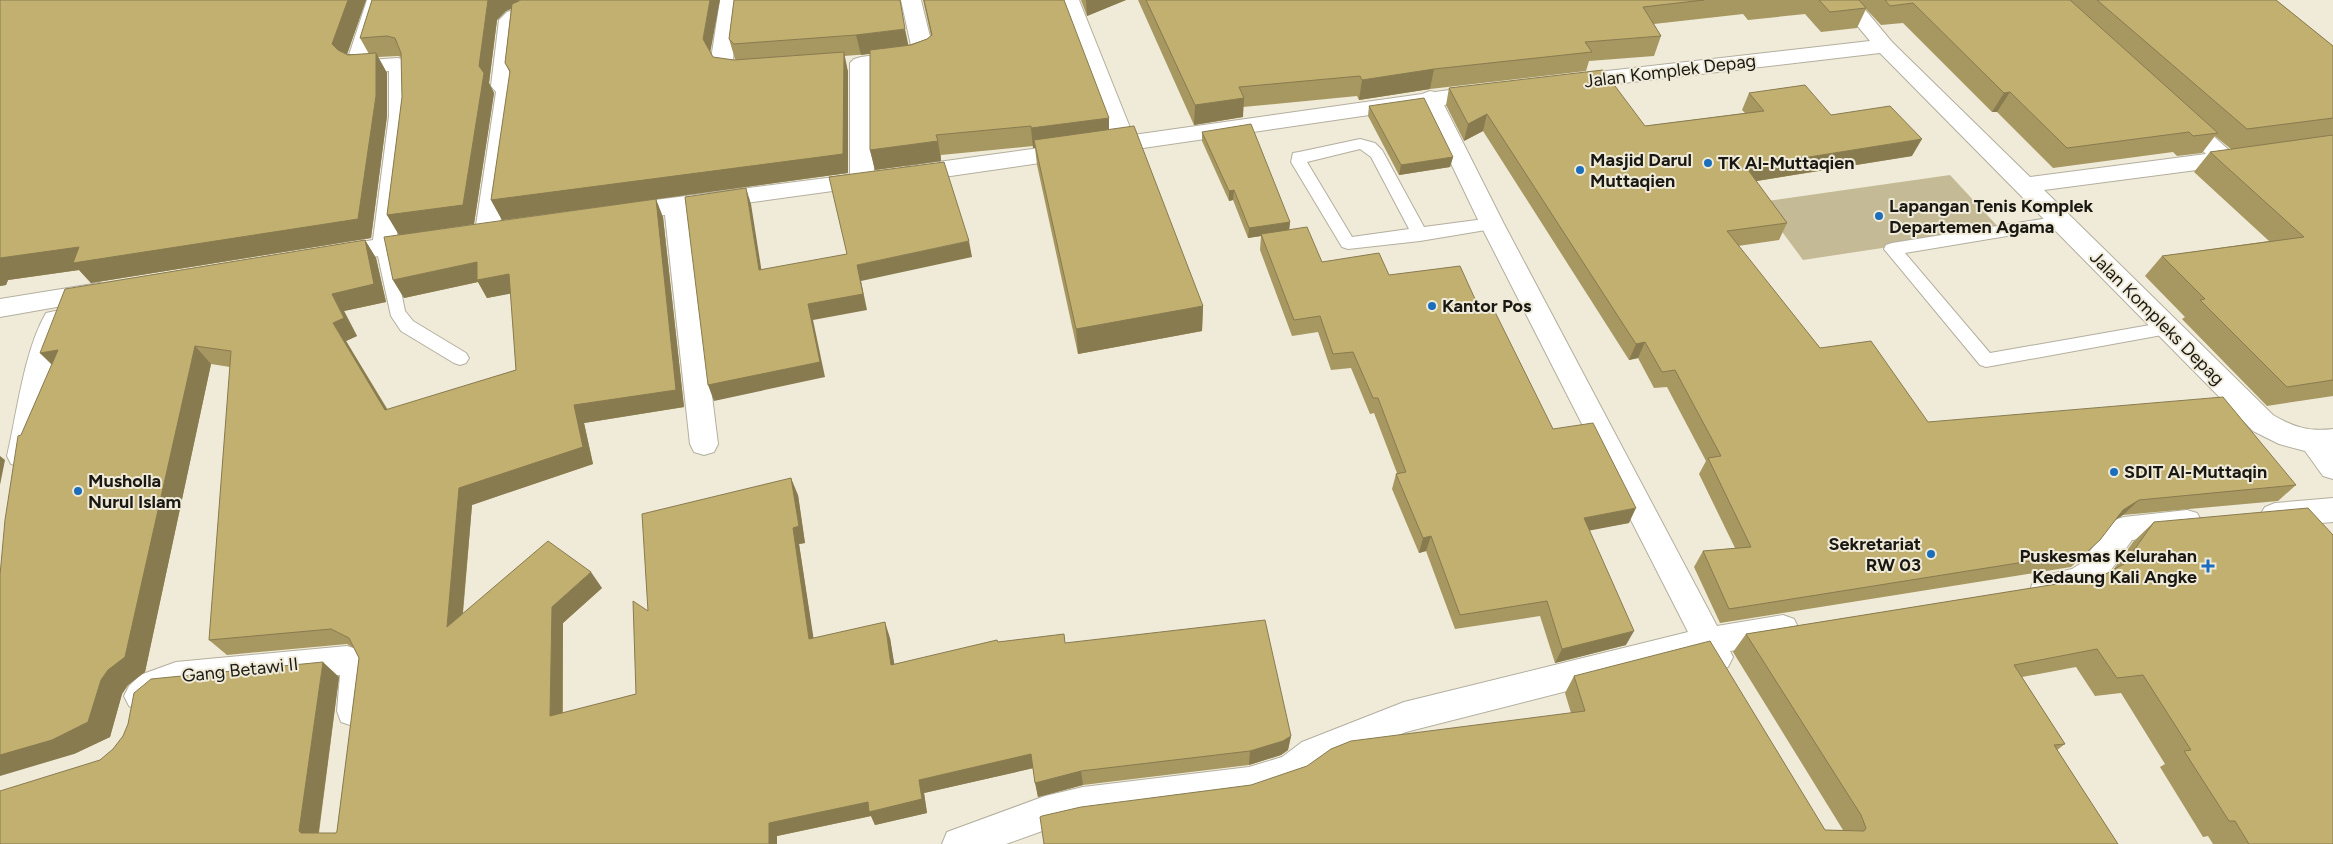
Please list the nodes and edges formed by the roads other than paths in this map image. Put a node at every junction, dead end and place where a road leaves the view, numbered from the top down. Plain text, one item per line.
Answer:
1 (377, 0) edge
2 (530, 0) edge
3 (911, 0) edge
4 (1069, 0) edge
5 (1846, 0) edge
6 (736, 3) edge
7 (1886, 46) junction
8 (768, 69) edge
9 (1549, 84) edge
10 (1509, 89) edge
11 (1430, 98) junction
12 (2166, 106) edge
13 (1125, 144) junction
14 (2274, 152) edge
15 (2226, 159) junction
16 (862, 181) junction
17 (2024, 185) junction
18 (676, 204) junction
19 (600, 216) edge
20 (2060, 222) junction
21 (1492, 224) junction
22 (487, 232) edge
23 (1420, 235) junction
24 (440, 239) edge
25 (384, 247) junction
26 (316, 257) edge
27 (121, 288) edge
28 (62, 298) junction
29 (0, 308) edge
30 (2167, 328) junction
31 (460, 358) dead end
32 (2324, 442) edge
33 (704, 444) dead end
34 (2333, 468) edge
35 (17, 484) edge
36 (2333, 510) edge
37 (2292, 514) junction
38 (2312, 535) edge
39 (2017, 592) edge
40 (1814, 624) edge
41 (1707, 641) junction
42 (1733, 683) edge
43 (132, 722) edge
44 (350, 743) edge
45 (959, 844) edge

1 - 25 street
2 - 22 street
3 - 16 street
4 - 13 street
5 - 7 street
6 - 8 street
7 - 9 street, Jalan Komplek Depag
7 - 17 street, Jalan Kompleks Depag
10 - 11 street
11 - 13 street
11 - 21 street
12 - 15 street
13 - 16 street
14 - 15 street
15 - 17 street
16 - 18 street
17 - 20 street, Jalan Kompleks Depag
18 - 19 street
18 - 33 street
20 - 30 street, Jalan Kompleks Depag
20 - 30 lane
21 - 23 lane
21 - 41 street
23 - 23 lane
24 - 25 street
25 - 26 street
25 - 31 lane
27 - 28 street
28 - 29 street
28 - 35 street
30 - 32 street, Jalan Kompleks Depag
32 - 34 street
36 - 37 street
37 - 38 street
37 - 39 street
40 - 41 street
41 - 42 street
41 - 45 street
43 - 44 street, Gang Betawi II

